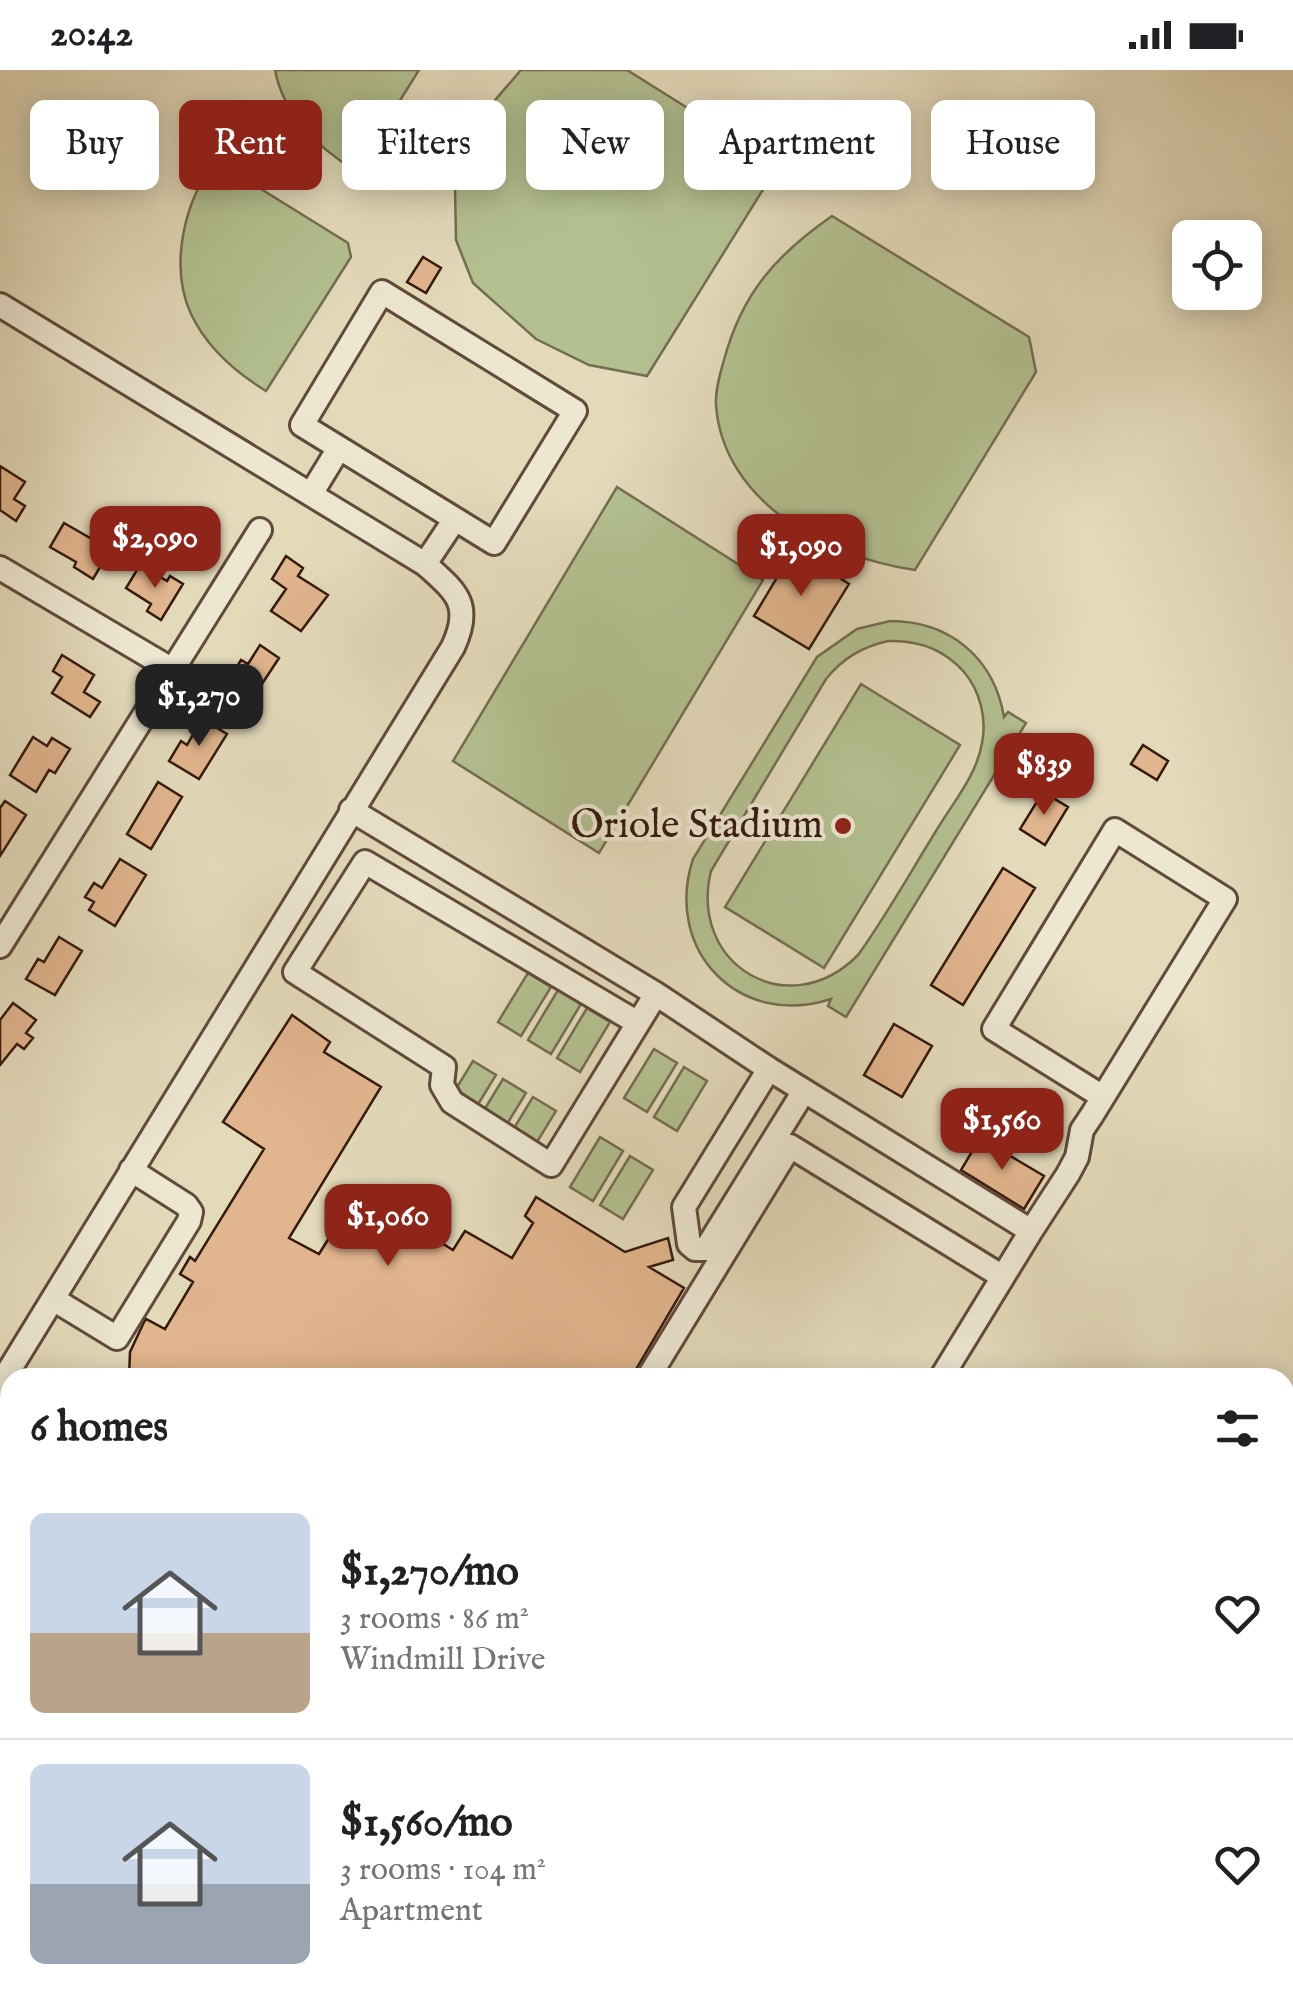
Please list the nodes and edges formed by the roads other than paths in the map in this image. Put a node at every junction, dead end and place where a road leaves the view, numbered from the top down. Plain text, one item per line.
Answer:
1 (0, 305) edge
2 (340, 448) junction
3 (311, 494) junction
4 (454, 518) junction
5 (260, 530) dead end
6 (425, 564) junction
7 (0, 568) edge
8 (171, 669) junction
9 (351, 810) junction
10 (497, 900) junction
11 (480, 928) junction
12 (0, 946) edge
13 (264, 952) junction
14 (295, 972) junction
15 (656, 994) junction
16 (638, 1023) junction
17 (769, 1069) junction
18 (804, 1090) junction
19 (1103, 1097) junction
20 (131, 1170) junction
21 (1030, 1231) junction
22 (1003, 1276) junction
23 (52, 1298) junction
24 (16, 1368) edge
25 (654, 1368) edge
26 (947, 1368) edge

1 - 3 street
2 - 3 street
2 - 4 street
2 - 4 street
3 - 6 street
4 - 6 street
5 - 8 street
6 - 9 street
7 - 8 street
8 - 12 street
9 - 10 street
9 - 13 street
10 - 11 street
10 - 15 street
11 - 14 street
11 - 16 street
13 - 14 street
13 - 20 street
14 - 16 street
15 - 16 street
15 - 17 street
17 - 18 street
17 - 18 street
18 - 21 street
19 - 19 street
19 - 21 street
20 - 23 street
20 - 23 street
21 - 22 street
22 - 25 street
22 - 26 street
23 - 24 street

